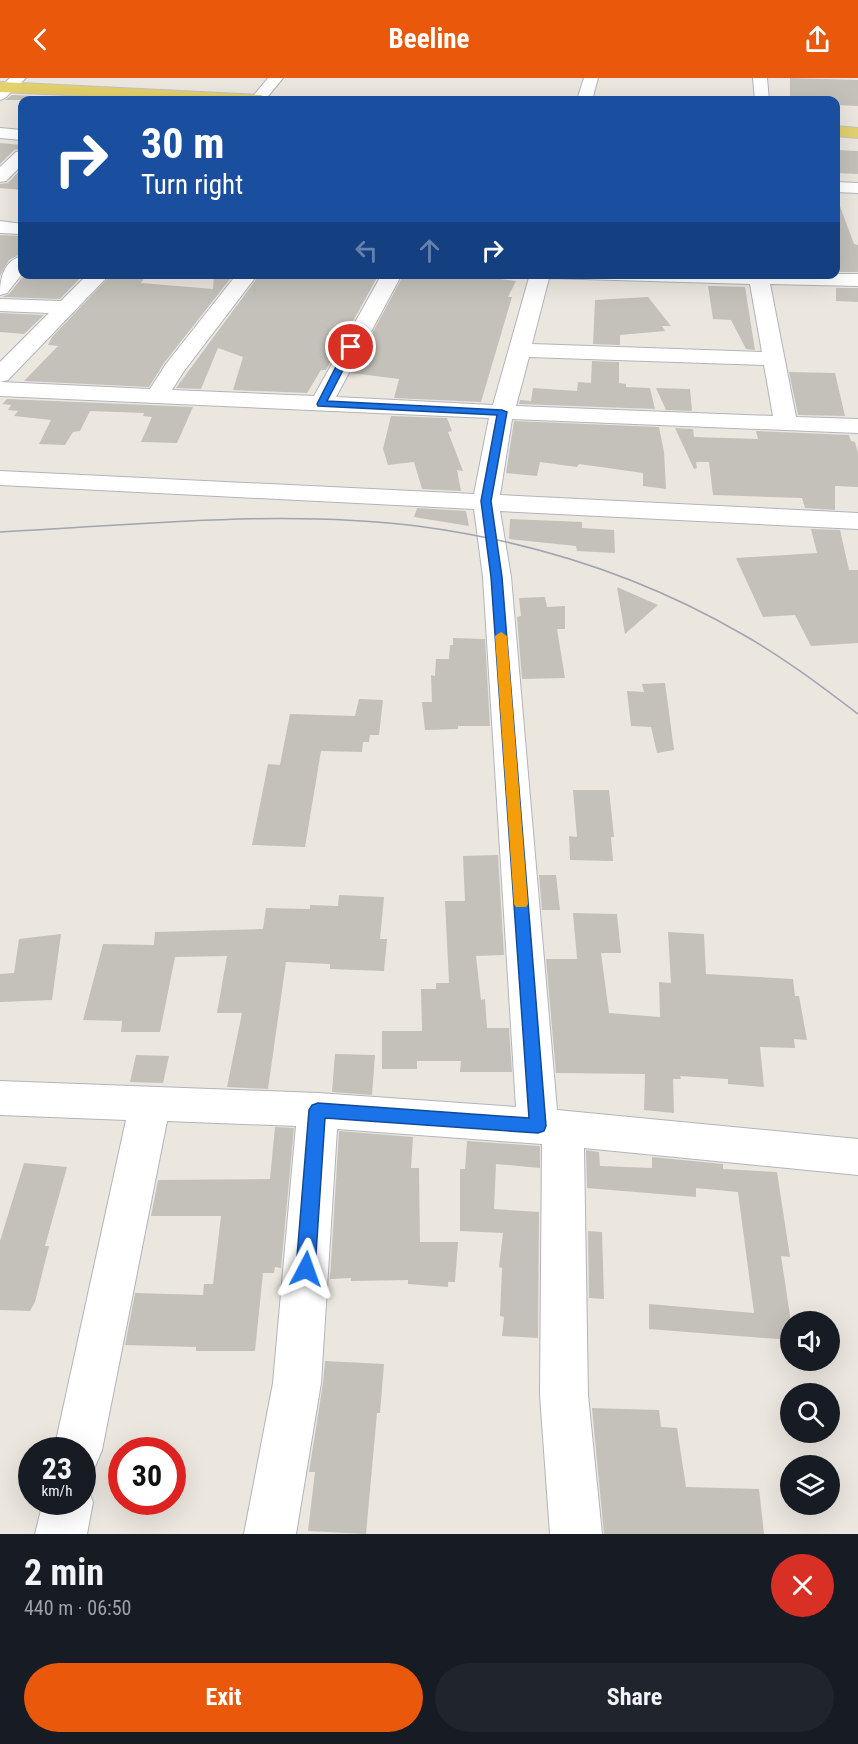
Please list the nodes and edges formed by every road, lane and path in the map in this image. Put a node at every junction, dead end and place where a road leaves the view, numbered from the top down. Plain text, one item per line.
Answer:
1 (276, 78) edge
2 (591, 78) edge
3 (760, 78) edge
4 (7, 87) edge
5 (180, 96) edge
6 (260, 96) edge
7 (586, 96) edge
8 (762, 96) edge
9 (840, 131) edge
10 (0, 133) edge
11 (858, 133) edge
12 (18, 135) edge
13 (18, 160) edge
14 (0, 177) edge
15 (0, 227) edge
16 (18, 229) edge
17 (18, 267) edge
18 (95, 279) edge
19 (244, 279) edge
20 (389, 279) edge
21 (539, 279) edge
22 (759, 279) edge
23 (833, 279) edge
24 (858, 280) edge
25 (0, 289) edge
26 (0, 305) edge
27 (68, 308) junction
28 (521, 350) junction
29 (773, 359) junction
30 (0, 375) edge
31 (0, 389) edge
32 (158, 395) junction
33 (321, 404) junction
34 (502, 412) junction
35 (786, 424) junction
36 (858, 426) edge
37 (0, 478) edge
38 (486, 501) junction
39 (858, 521) edge
40 (0, 1098) edge
41 (150, 1104) junction
42 (318, 1110) junction
43 (550, 1127) junction
44 (858, 1157) edge
45 (81, 1437) edge
46 (65, 1515) edge
47 (61, 1534) edge
48 (270, 1534) edge
49 (576, 1534) edge

1 - 6 street
2 - 7 street
3 - 8 street
4 - 5 main road
9 - 11 main road
10 - 12 street
13 - 14 street
15 - 16 street
17 - 25 street
18 - 27 street
19 - 32 street
20 - 33 street
21 - 28 street
22 - 29 street
23 - 24 street
26 - 27 street
27 - 30 street
28 - 29 street
28 - 34 street
29 - 35 street
31 - 32 street
32 - 33 street
33 - 34 street
34 - 35 street
34 - 38 street
35 - 36 street
37 - 38 street
38 - 39 street
38 - 43 street
40 - 41 street
41 - 42 street
41 - 45 street
42 - 43 street
42 - 48 street
43 - 44 street
43 - 49 street
46 - 47 street

